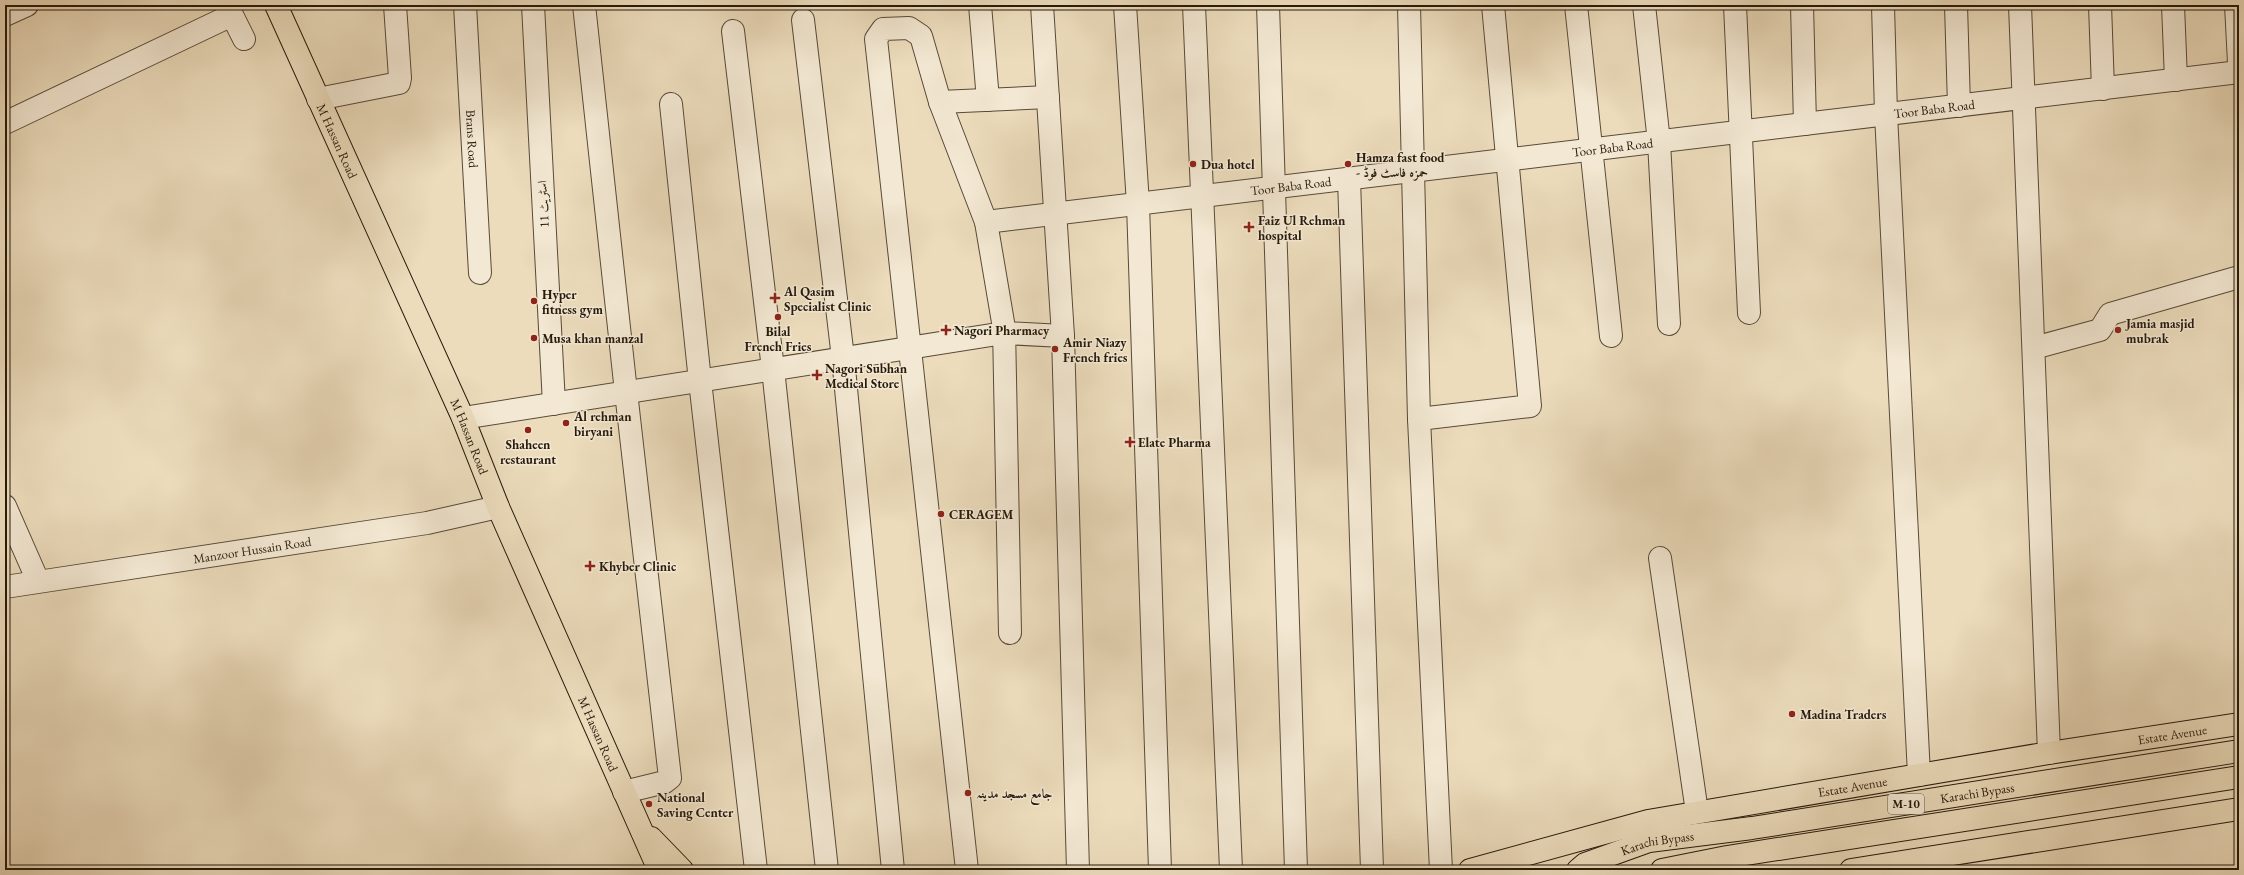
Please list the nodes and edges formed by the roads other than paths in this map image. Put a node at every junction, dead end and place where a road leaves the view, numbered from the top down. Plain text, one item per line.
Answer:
1 (26, 5) edge
2 (276, 5) edge
3 (395, 5) edge
4 (465, 5) edge
5 (533, 5) edge
6 (584, 5) edge
7 (980, 5) edge
8 (1042, 5) edge
9 (1125, 5) edge
10 (1194, 5) edge
11 (1268, 5) edge
12 (1409, 5) edge
13 (1494, 5) edge
14 (1576, 5) edge
15 (1644, 5) edge
16 (1735, 5) edge
17 (1802, 5) edge
18 (1883, 5) edge
19 (1956, 5) edge
20 (2020, 5) edge
21 (2100, 5) edge
22 (2173, 5) edge
23 (2236, 5) edge
24 (5, 14) edge
25 (803, 20) dead end
26 (732, 31) dead end
27 (244, 39) dead end
28 (2239, 63) edge
29 (2239, 72) edge
30 (2176, 80) junction
31 (2103, 89) junction
32 (1048, 97) junction
33 (2025, 98) junction
34 (318, 99) junction
35 (988, 100) junction
36 (940, 102) junction
37 (671, 104) dead end
38 (1959, 106) junction
39 (1886, 114) junction
40 (5, 123) edge
41 (1805, 124) junction
42 (1742, 132) junction
43 (1659, 142) junction
44 (1592, 149) junction
45 (1507, 160) junction
46 (1412, 172) junction
47 (1349, 180) junction
48 (1273, 188) junction
49 (1203, 196) junction
50 (1138, 204) junction
51 (1057, 213) junction
52 (986, 222) junction
53 (480, 273) dead end
54 (2239, 277) edge
55 (1749, 312) dead end
56 (1669, 324) dead end
57 (1004, 333) junction
58 (1063, 336) junction
59 (1611, 336) dead end
60 (910, 348) junction
61 (2034, 348) junction
62 (843, 358) junction
63 (773, 369) junction
64 (700, 381) junction
65 (626, 392) junction
66 (554, 404) junction
67 (463, 418) junction
68 (1419, 419) junction
69 (5, 506) edge
70 (498, 506) junction
71 (1660, 558) dead end
72 (38, 581) junction
73 (5, 587) edge
74 (1010, 633) dead end
75 (2239, 724) edge
76 (2239, 751) edge
77 (2049, 753) junction
78 (1918, 775) junction
79 (2239, 777) edge
80 (624, 792) junction
81 (2239, 809) edge
82 (1697, 812) junction
83 (640, 825) junction
84 (1483, 868) edge
85 (659, 870) edge
86 (682, 870) edge
87 (756, 870) edge
88 (827, 870) edge
89 (893, 870) edge
90 (967, 870) edge
91 (1078, 870) edge
92 (1160, 870) edge
93 (1231, 870) edge
94 (1296, 870) edge
95 (1372, 870) edge
96 (1441, 870) edge
97 (1578, 870) edge
98 (1662, 870) edge
99 (1851, 870) edge

1 - 24 street
2 - 34 main road, M Hassan Road
3 - 34 street
4 - 53 street, Brans Road
5 - 66 street, اسٹریٹ 11
6 - 65 street
7 - 35 street
8 - 32 street
9 - 50 street
10 - 49 street
11 - 48 street
12 - 46 street
13 - 45 street
14 - 44 street
15 - 43 street
16 - 42 street
17 - 41 street
18 - 39 street
19 - 38 street
20 - 33 street
21 - 31 street
22 - 30 street
23 - 28 street
25 - 62 street
26 - 63 street
27 - 40 street
29 - 30 street, Toor Baba Road
30 - 31 street, Toor Baba Road
31 - 33 street, Toor Baba Road
32 - 35 street
32 - 51 street
33 - 38 street, Toor Baba Road
33 - 61 street
34 - 67 main road, M Hassan Road
35 - 36 street
36 - 52 street
36 - 60 street
37 - 64 street
38 - 39 street, Toor Baba Road
39 - 41 street, Toor Baba Road
39 - 78 street
41 - 42 street, Toor Baba Road
42 - 43 street, Toor Baba Road
42 - 55 street
43 - 44 street, Toor Baba Road
43 - 56 street
44 - 45 street, Toor Baba Road
44 - 59 street
45 - 46 street, Toor Baba Road
45 - 68 street
46 - 47 street, Toor Baba Road
46 - 68 street
47 - 48 street, Toor Baba Road
47 - 95 street
48 - 49 street, Toor Baba Road
48 - 94 street
49 - 50 street, Toor Baba Road
49 - 93 street
50 - 51 street, Toor Baba Road
50 - 92 street
51 - 52 street, Toor Baba Road
51 - 58 street
52 - 57 street
54 - 61 street
57 - 58 street
57 - 60 street
57 - 74 street
58 - 91 street
60 - 62 street
60 - 90 street
61 - 77 street
62 - 63 street
62 - 89 street
63 - 64 street
63 - 88 street
64 - 65 street
64 - 87 street
65 - 66 street
65 - 80 street
66 - 67 street
67 - 70 main road, M Hassan Road
68 - 96 street
69 - 72 street
70 - 72 street, Manzoor Hussain Road
70 - 80 main road, M Hassan Road
71 - 82 street
72 - 73 street, Manzoor Hussain Road
75 - 77 main road, Estate Avenue
76 - 97 main road, Karachi Bypass / M-10
77 - 78 main road, Estate Avenue
78 - 82 main road, Estate Avenue
79 - 98 main road, Karachi Bypass / M-10
80 - 83 main road, M Hassan Road
81 - 99 main road
82 - 84 main road, Estate Avenue
83 - 85 main road, M Hassan Road
83 - 86 main road

